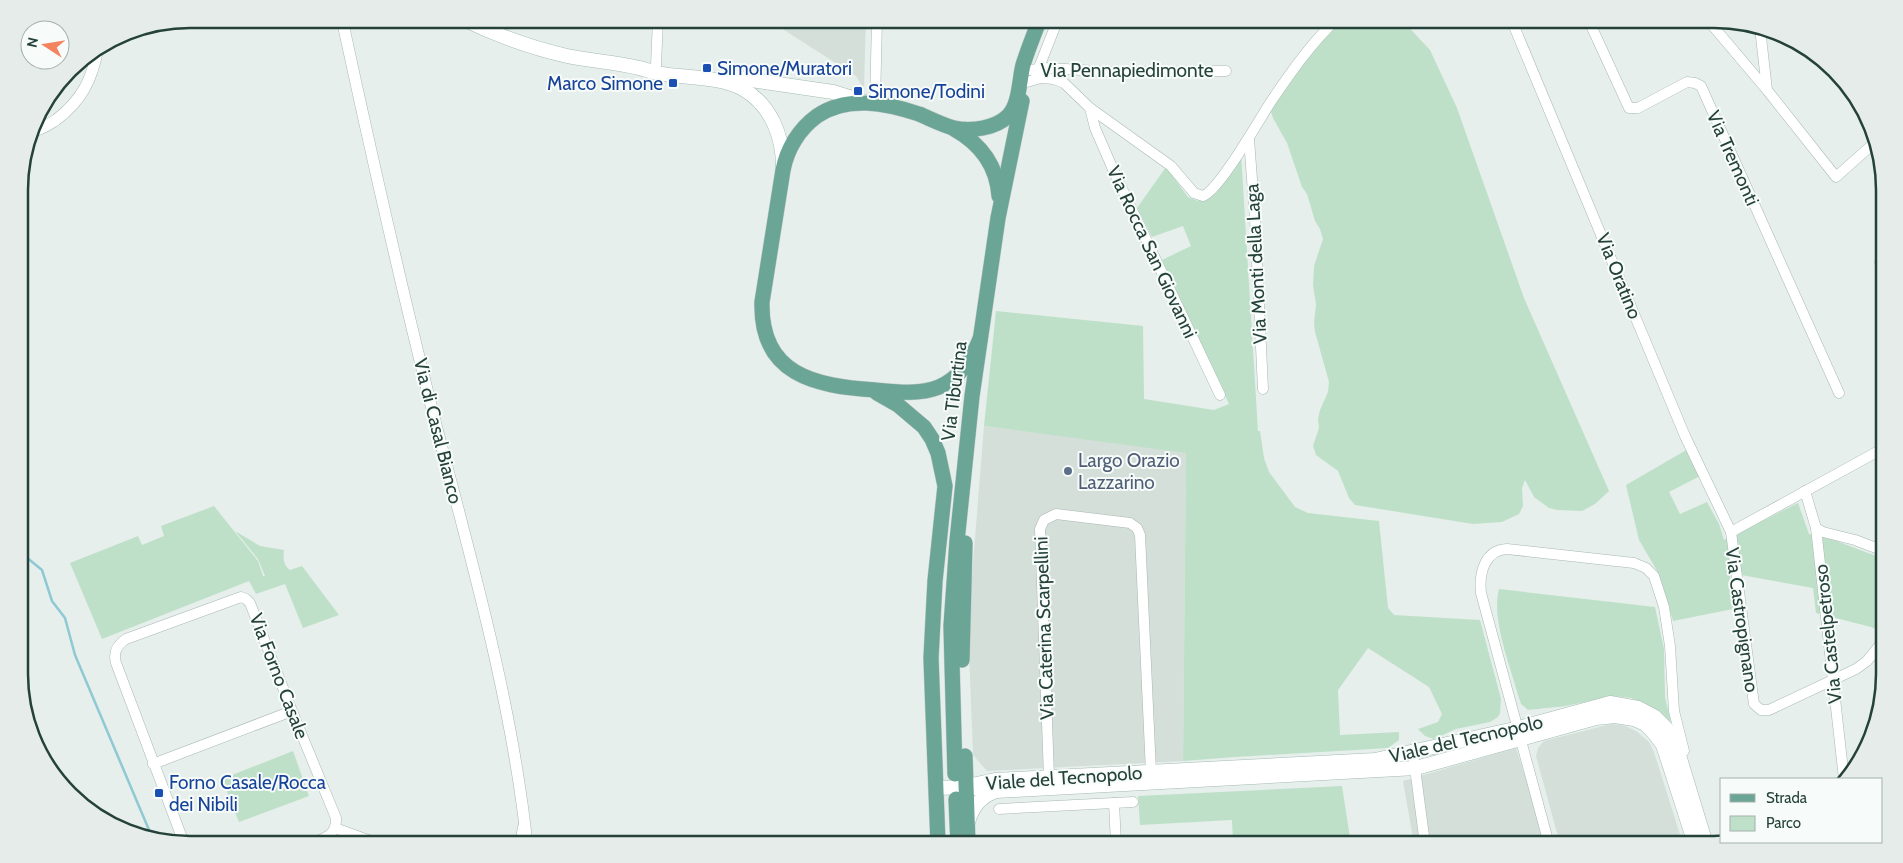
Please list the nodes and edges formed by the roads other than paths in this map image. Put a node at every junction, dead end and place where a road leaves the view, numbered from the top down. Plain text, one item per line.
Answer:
1 (344, 28) edge
2 (484, 28) edge
3 (658, 28) edge
4 (876, 28) edge
5 (1037, 28) edge
6 (1043, 28) edge
7 (1054, 28) edge
8 (1328, 28) edge
9 (1515, 28) edge
10 (1592, 28) edge
11 (1715, 28) edge
12 (1761, 35) edge
13 (95, 58) edge
14 (656, 66) junction
15 (639, 68) junction
16 (1226, 70) dead end
17 (1030, 76) junction
18 (1767, 90) junction
19 (870, 103) junction
20 (1090, 108) junction
21 (949, 126) junction
22 (39, 129) edge
23 (1249, 139) junction
24 (1870, 147) edge
25 (783, 170) junction
26 (998, 218) junction
27 (980, 339) junction
28 (1263, 389) dead end
29 (866, 390) junction
30 (1839, 392) dead end
31 (1220, 395) dead end
32 (1876, 452) edge
33 (1805, 491) junction
34 (962, 497) junction
35 (1816, 528) junction
36 (1731, 532) junction
37 (1876, 548) edge
38 (1876, 649) edge
39 (1833, 681) junction
40 (292, 711) junction
41 (1520, 734) junction
42 (1413, 753) junction
43 (965, 758) junction
44 (153, 764) junction
45 (1416, 768) junction
46 (1843, 771) edge
47 (1151, 772) junction
48 (955, 774) dead end
49 (1049, 783) junction
50 (996, 785) junction
51 (966, 787) junction
52 (936, 788) junction
53 (1692, 799) junction
54 (956, 800) dead end
55 (1133, 802) dead end
56 (1114, 803) junction
57 (1050, 806) junction
58 (999, 809) dead end
59 (524, 818) junction
60 (968, 822) junction
61 (335, 828) junction
62 (181, 835) edge
63 (958, 835) edge
64 (968, 835) edge
65 (1116, 835) edge
66 (1424, 835) edge
67 (1547, 835) edge
68 (1692, 835) edge
69 (1703, 835) edge
70 (329, 836) edge
71 (357, 836) edge
72 (521, 836) edge
73 (526, 836) edge
74 (938, 836) edge

1 - 59 street, Via di Casal Bianco
2 - 15 main road
3 - 14 street
4 - 19 street
5 - 21 main road
6 - 17 main road, Via Tiburtina
7 - 17 street
8 - 23 street
9 - 36 street, Via Oratino
10 - 30 street, Via Tremonti
11 - 18 street
12 - 18 street
13 - 22 street
14 - 15 main road
14 - 19 main road
15 - 25 main road
16 - 17 street, Via Pennapiedimonte
17 - 20 street
17 - 26 main road, Via Tiburtina
18 - 24 street
19 - 21 main road
19 - 25 main road
20 - 23 street
20 - 31 street, Via Rocca San Giovanni
21 - 26 main road
23 - 28 street, Via Monti della Laga
25 - 29 main road
26 - 27 main road, Via Tiburtina
27 - 29 main road
27 - 34 main road, Via Tiburtina
29 - 52 main road, Via Tiburtina
32 - 33 street
33 - 35 street, Via Castelpetroso
33 - 36 street
34 - 43 main road
34 - 48 main road, Via Tiburtina
35 - 37 street
35 - 39 street, Via Castelpetroso
36 - 39 street, Via Castropignano
38 - 39 street, Via Castropignano
39 - 46 street, Via Castelpetroso
40 - 44 street
40 - 44 street, Via Forno Casale
40 - 61 street, Via Forno Casale
41 - 42 main road, Viale del Tecnopolo
41 - 45 main road, Viale del Tecnopolo
41 - 53 main road, Viale del Tecnopolo
41 - 53 street
41 - 67 street
41 - 68 main road, Viale del Tecnopolo
42 - 45 street
42 - 47 main road, Viale del Tecnopolo
43 - 50 main road
43 - 51 main road
44 - 62 street, Via Forno Casale
45 - 49 main road, Viale del Tecnopolo
45 - 66 street
47 - 49 main road, Viale del Tecnopolo
47 - 49 street, Via Caterina Scarpellini
49 - 50 main road, Viale del Tecnopolo
49 - 57 street, Via Caterina Scarpellini
50 - 51 main road, Viale del Tecnopolo
50 - 60 main road
51 - 52 main road, Viale del Tecnopolo
51 - 60 main road
52 - 74 main road, Via Tiburtina
53 - 69 main road, Viale del Tecnopolo
54 - 63 main road
55 - 56 street
56 - 57 street
56 - 65 street
57 - 58 street
59 - 72 street
59 - 73 street, Via di Casal Bianco
60 - 64 main road
61 - 70 street
61 - 71 street

